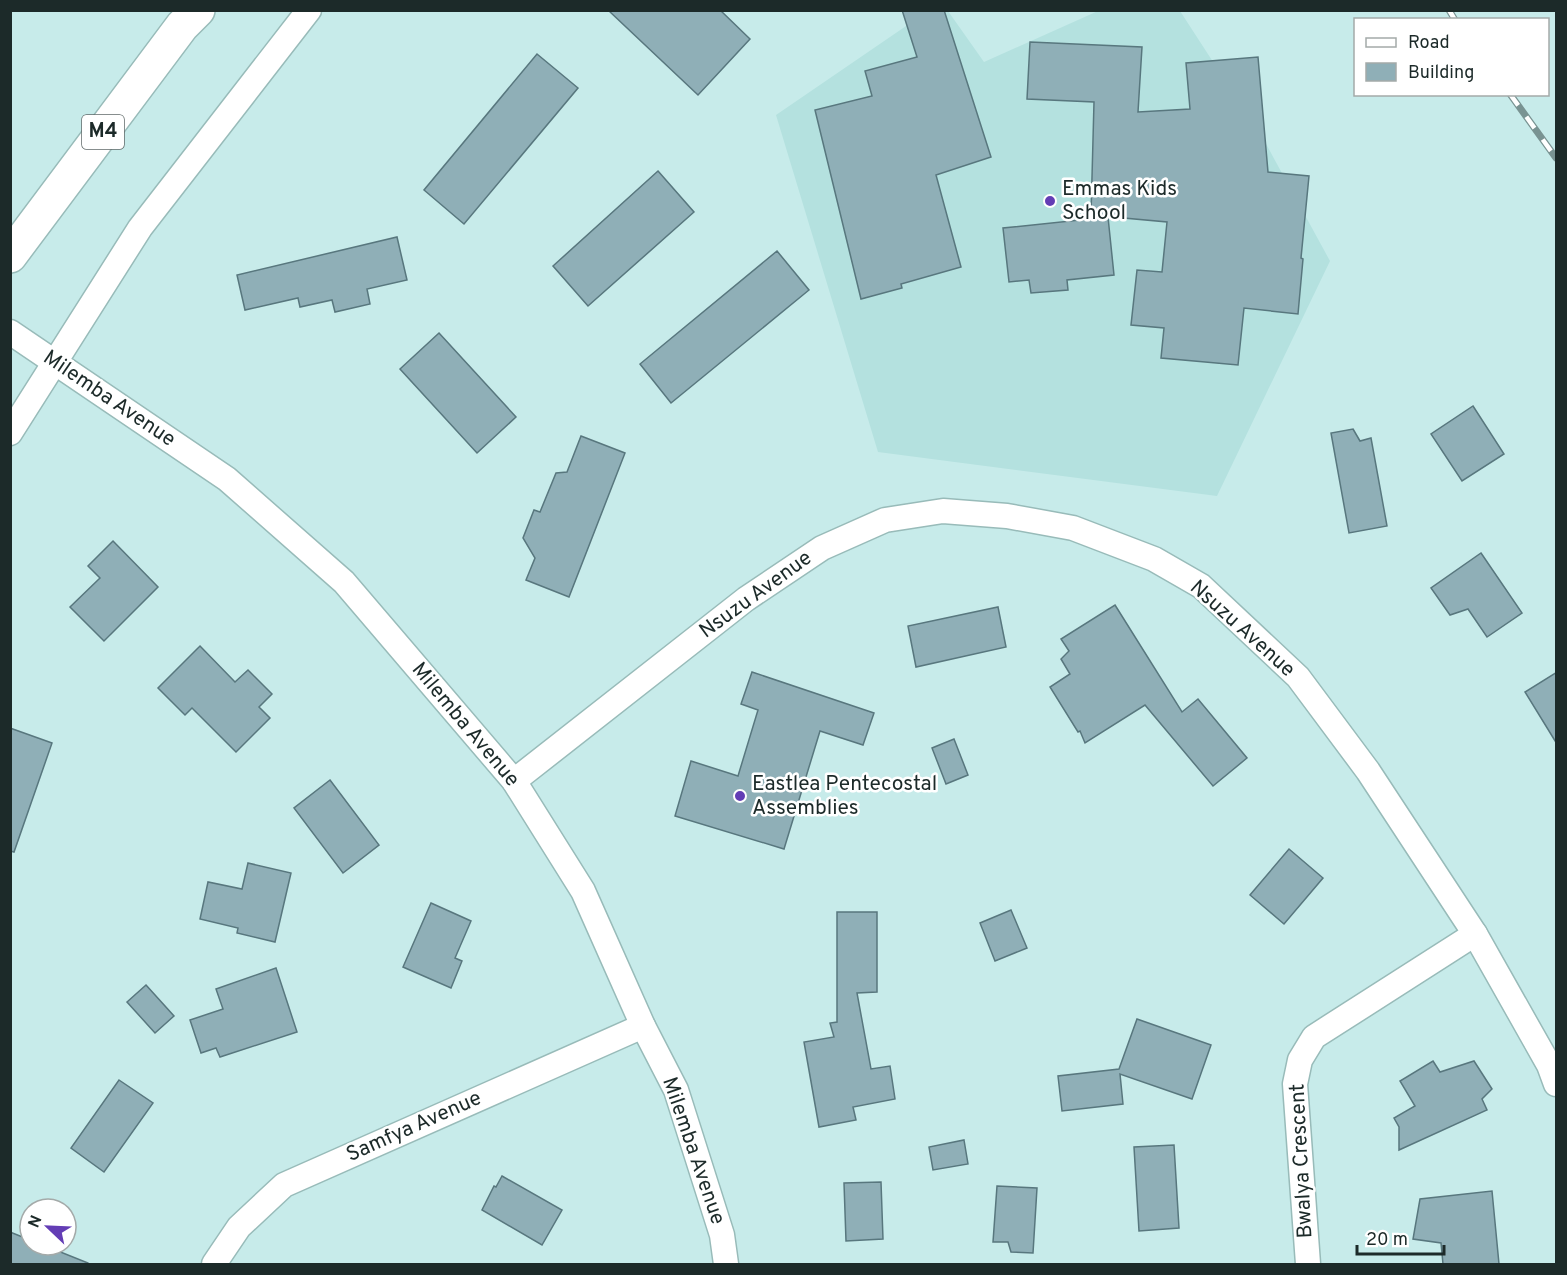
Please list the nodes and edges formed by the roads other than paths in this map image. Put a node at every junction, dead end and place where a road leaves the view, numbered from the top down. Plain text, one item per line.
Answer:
1 (198, 10) edge
2 (309, 10) edge
3 (10, 256) edge
4 (10, 332) edge
5 (54, 362) junction
6 (10, 433) edge
7 (514, 781) junction
8 (1475, 934) junction
9 (643, 1026) junction
10 (1557, 1084) edge
11 (214, 1264) edge
12 (726, 1264) edge
13 (1308, 1264) edge

1 - 3 main road, M4
2 - 5 street
4 - 5 street, Milemba Avenue
5 - 6 street
5 - 7 street, Milemba Avenue
7 - 8 street, Nsuzu Avenue
7 - 9 street, Milemba Avenue
8 - 10 street, Nsuzu Avenue
8 - 13 street, Bwalya Crescent
9 - 11 street, Samfya Avenue
9 - 12 street, Milemba Avenue

